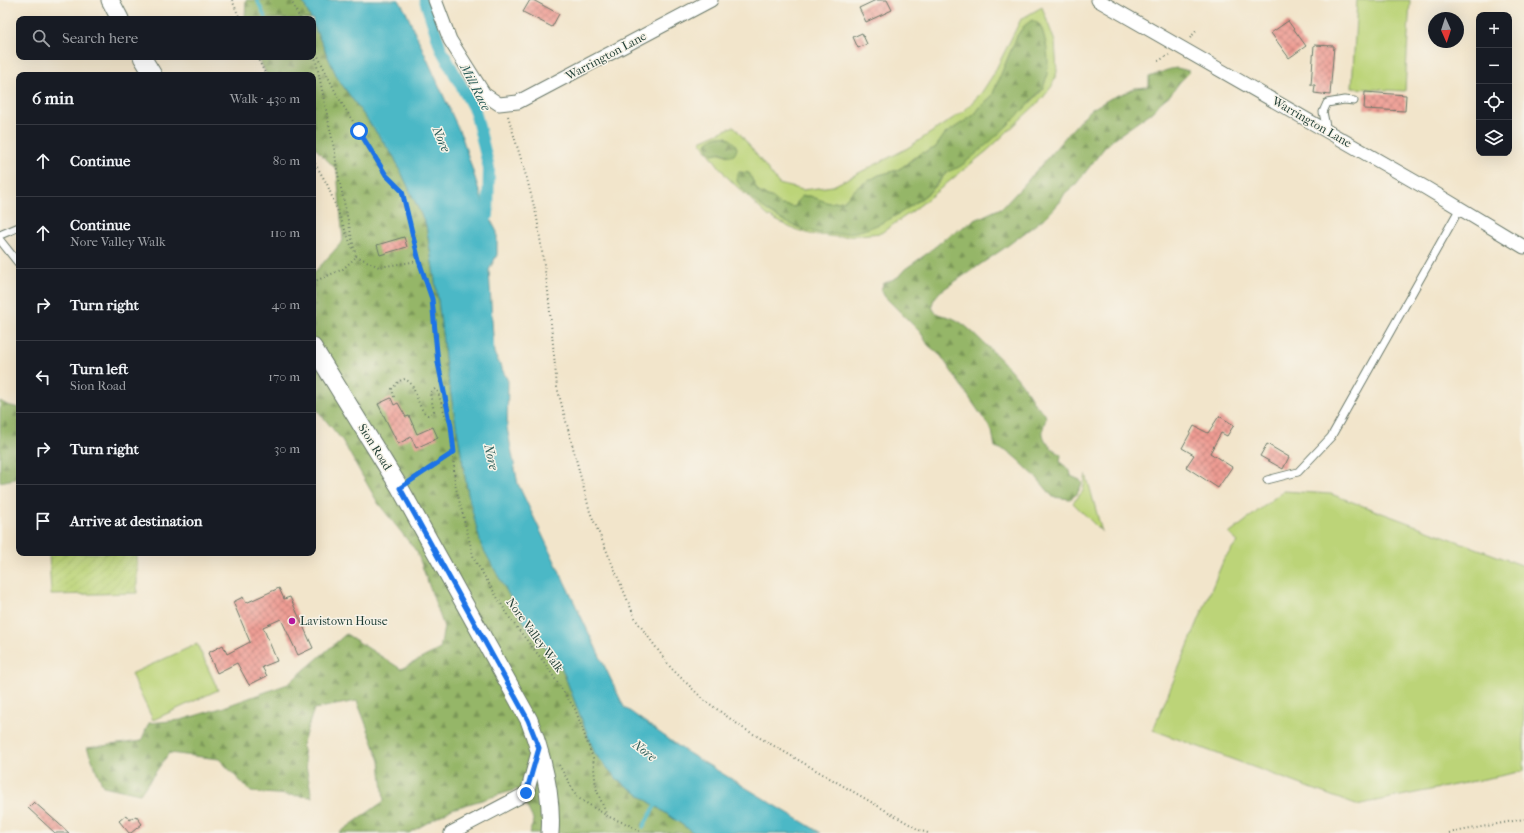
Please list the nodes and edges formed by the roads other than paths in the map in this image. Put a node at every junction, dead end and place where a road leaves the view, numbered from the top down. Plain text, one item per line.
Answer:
1 (110, 0) edge
2 (435, 0) edge
3 (711, 0) edge
4 (1098, 0) edge
5 (118, 16) edge
6 (144, 60) edge
7 (151, 72) edge
8 (1354, 101) dead end
9 (1327, 131) junction
10 (1460, 208) junction
11 (16, 228) edge
12 (0, 235) edge
13 (0, 240) edge
14 (1524, 247) edge
15 (16, 260) edge
16 (316, 352) edge
17 (1267, 480) dead end
18 (539, 748) junction
19 (451, 833) edge
20 (550, 833) edge

1 - 5 street
2 - 3 street, Warrington Lane
4 - 9 street, Warrington Lane
6 - 7 street
8 - 9 lane
9 - 10 street, Warrington Lane
10 - 14 street, Warrington Lane
10 - 17 lane
11 - 12 lane
13 - 15 lane
16 - 18 street, Sion Road
18 - 19 street
18 - 20 street, Sion Road

